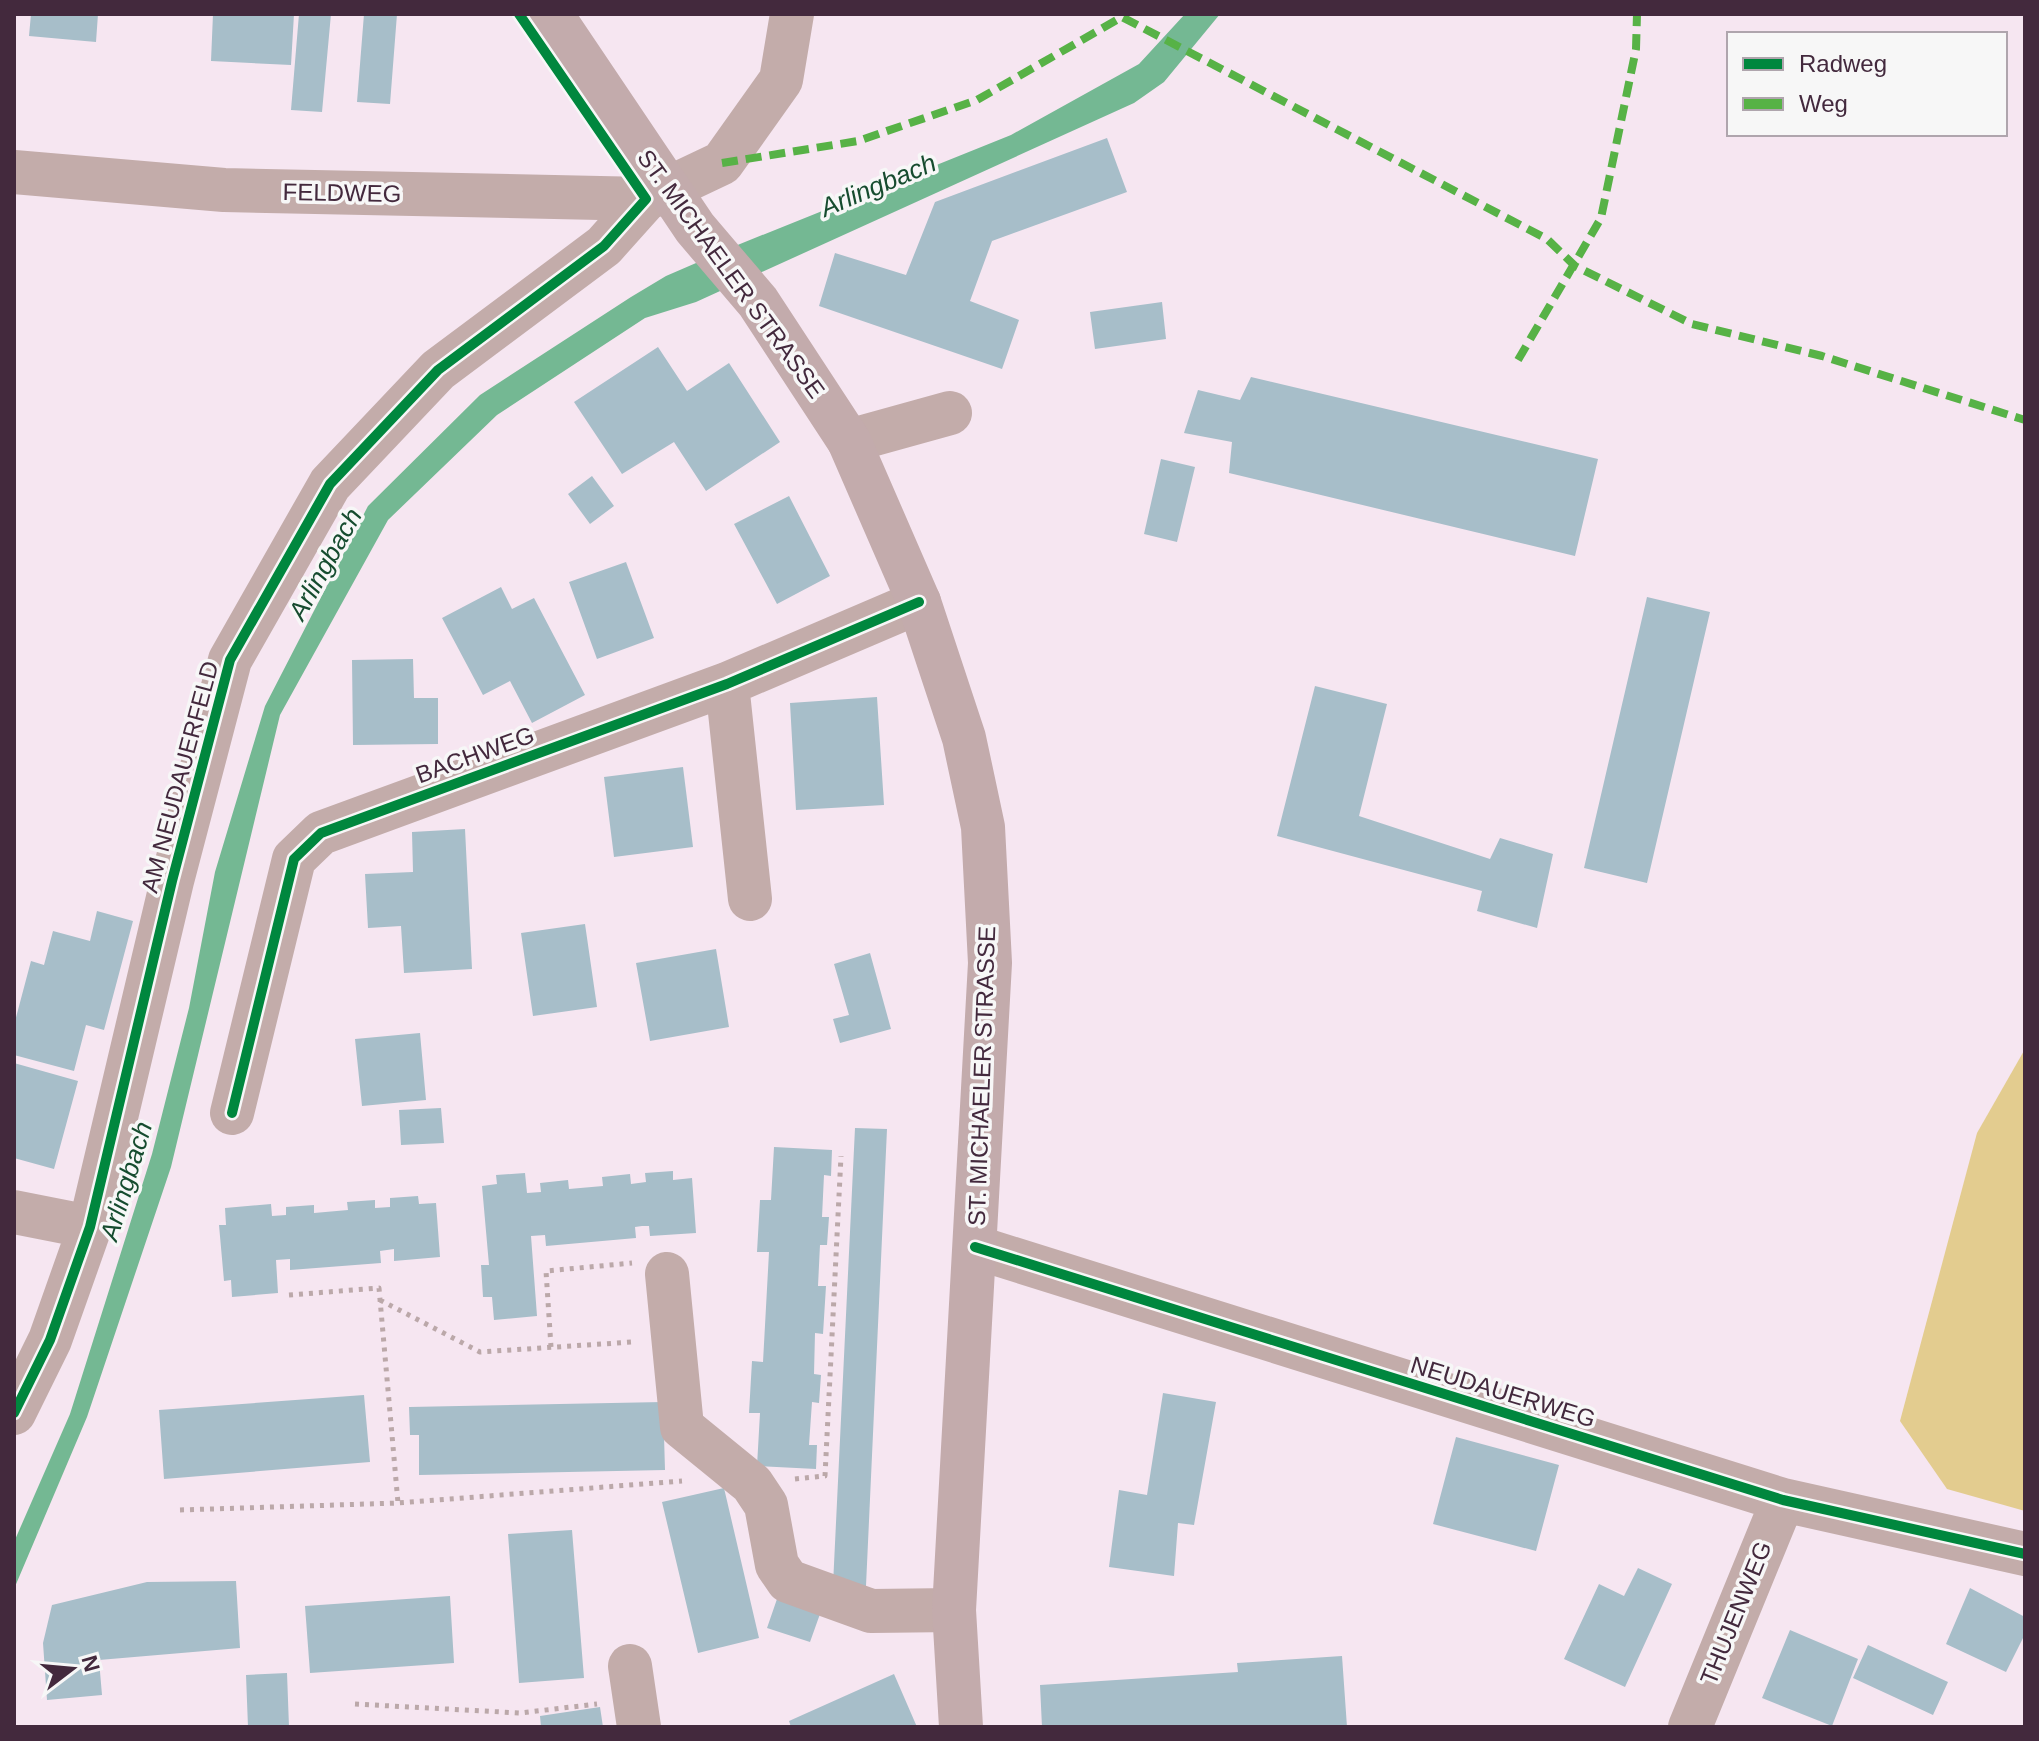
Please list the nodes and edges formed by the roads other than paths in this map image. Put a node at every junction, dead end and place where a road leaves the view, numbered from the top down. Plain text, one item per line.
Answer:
1 (551, 14) edge
2 (792, 14) edge
3 (14, 172) edge
4 (658, 194) junction
5 (950, 413) dead end
6 (849, 441) junction
7 (919, 602) junction
8 (727, 684) junction
9 (750, 899) dead end
10 (232, 1113) dead end
11 (14, 1212) edge
12 (90, 1227) junction
13 (975, 1247) junction
14 (667, 1274) road end
15 (14, 1413) edge
16 (1783, 1500) junction
17 (2025, 1554) edge
18 (954, 1610) junction
19 (961, 1727) edge
20 (1690, 1727) edge

1 - 4 main road, ST. MICHAELER STRASSE
2 - 4 street
3 - 4 street, FELDWEG
4 - 6 main road, ST. MICHAELER STRASSE
4 - 12 street, AM NEUDAUERFELD
5 - 6 street
6 - 7 main road, ST. MICHAELER STRASSE
7 - 8 street, BACHWEG
7 - 13 main road, ST. MICHAELER STRASSE
8 - 9 street
8 - 10 street, BACHWEG
11 - 12 street
12 - 15 street, AM NEUDAUERFELD
13 - 16 street, NEUDAUERWEG
13 - 18 main road, ST. MICHAELER STRASSE
14 - 18 street
16 - 17 street, NEUDAUERWEG
16 - 20 street, THUJENWEG
18 - 19 main road, ST. MICHAELER STRASSE

